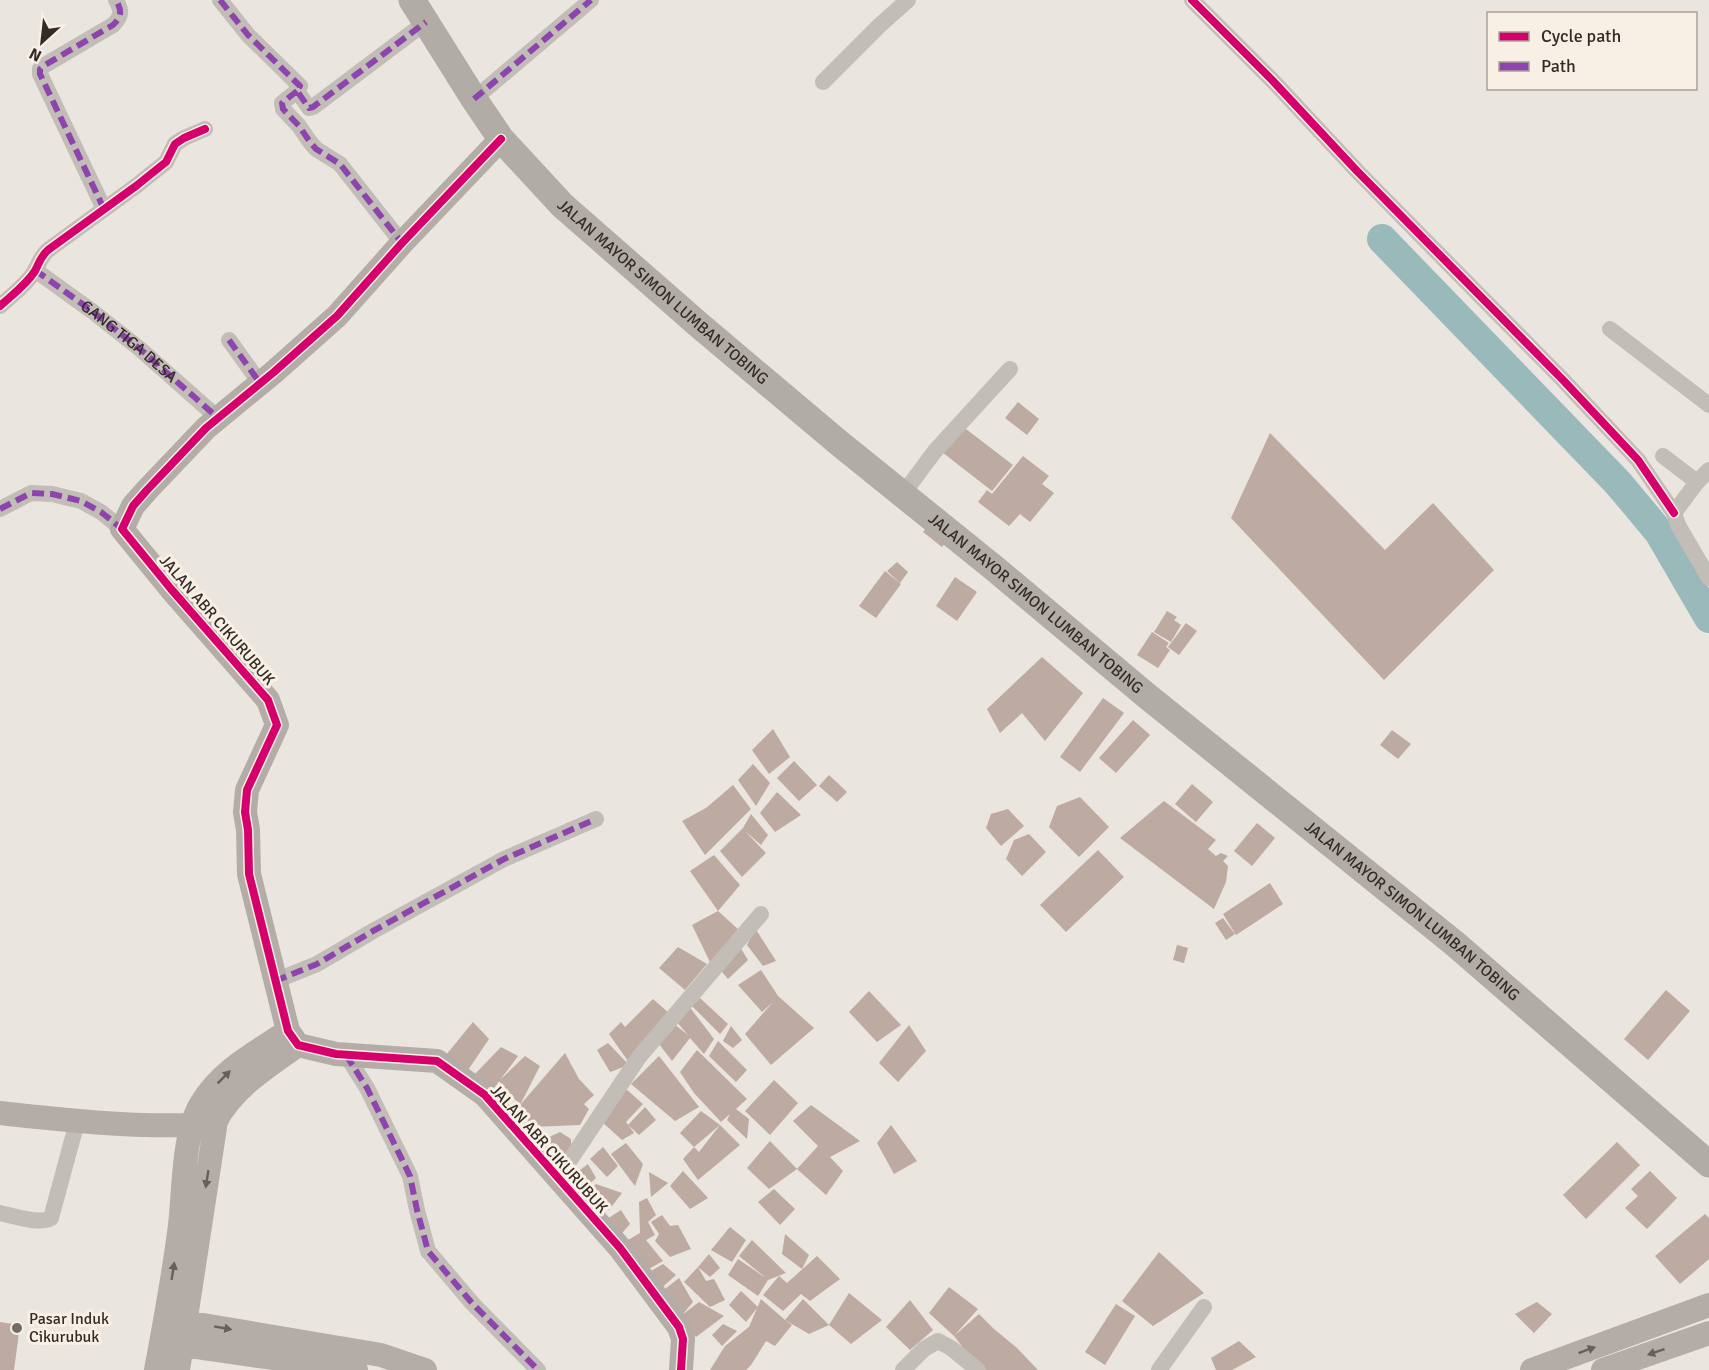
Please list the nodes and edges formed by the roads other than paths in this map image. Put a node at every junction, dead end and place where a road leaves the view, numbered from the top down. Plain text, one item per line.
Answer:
1 (116, 0) edge
2 (220, 0) edge
3 (591, 0) edge
4 (908, 0) edge
5 (1192, 0) edge
6 (419, 11) edge
7 (823, 81) dead end
8 (297, 91) junction
9 (474, 99) junction
10 (205, 129) dead end
11 (501, 139) junction
12 (104, 209) junction
13 (402, 243) junction
14 (35, 270) junction
15 (0, 306) edge
16 (1610, 329) dead end
17 (229, 340) dead end
18 (1010, 369) dead end
19 (260, 383) junction
20 (1709, 405) edge
21 (218, 418) junction
22 (1663, 456) dead end
23 (1703, 476) edge
24 (903, 494) junction
25 (0, 510) edge
26 (1674, 513) junction
27 (122, 529) junction
28 (1709, 578) edge
29 (596, 819) dead end
30 (761, 914) dead end
31 (275, 981) junction
32 (293, 1038) junction
33 (346, 1055) junction
34 (0, 1113) edge
35 (77, 1122) junction
36 (192, 1125) junction
37 (1709, 1164) edge
38 (558, 1178) junction
39 (0, 1213) edge
40 (1709, 1305) edge
41 (1204, 1307) dead end
42 (174, 1332) junction
43 (1709, 1333) edge
44 (156, 1370) edge
45 (178, 1370) edge
46 (356, 1370) edge
47 (425, 1370) edge
48 (537, 1370) edge
49 (681, 1370) edge
50 (903, 1370) edge
51 (978, 1370) edge
52 (1158, 1370) edge
53 (1532, 1370) edge
54 (1603, 1370) edge

1 - 12 street
2 - 8 street
3 - 9 street
4 - 7 street
5 - 26 street
6 - 8 street
6 - 9 main road, JALAN MAYOR SIMON LUMBAN TOBING
8 - 13 street
9 - 11 main road, JALAN MAYOR SIMON LUMBAN TOBING
10 - 12 street
11 - 13 street
11 - 24 main road, JALAN MAYOR SIMON LUMBAN TOBING
12 - 14 street
13 - 19 street
14 - 15 street
14 - 21 street, GANG TIGA DESA
16 - 20 street
17 - 19 street
18 - 24 street
19 - 21 street
21 - 27 street
22 - 23 street
23 - 26 street
24 - 37 main road, JALAN MAYOR SIMON LUMBAN TOBING
25 - 27 street
26 - 28 street
27 - 31 street, JALAN ABR CIKURUBUK
29 - 31 street
30 - 38 street
31 - 32 street, JALAN ABR CIKURUBUK
32 - 33 street, JALAN ABR CIKURUBUK
36 -> 32 street
32 -> 42 street
33 - 38 street, JALAN ABR CIKURUBUK
33 - 48 street
34 - 35 street
35 - 36 street
35 - 39 street
42 -> 36 street
38 - 49 street, JALAN ABR CIKURUBUK
53 -> 40 street
41 - 52 street
42 - 44 street
42 - 45 street
42 - 46 street
42 -> 47 street
43 -> 54 street
50 - 51 street

